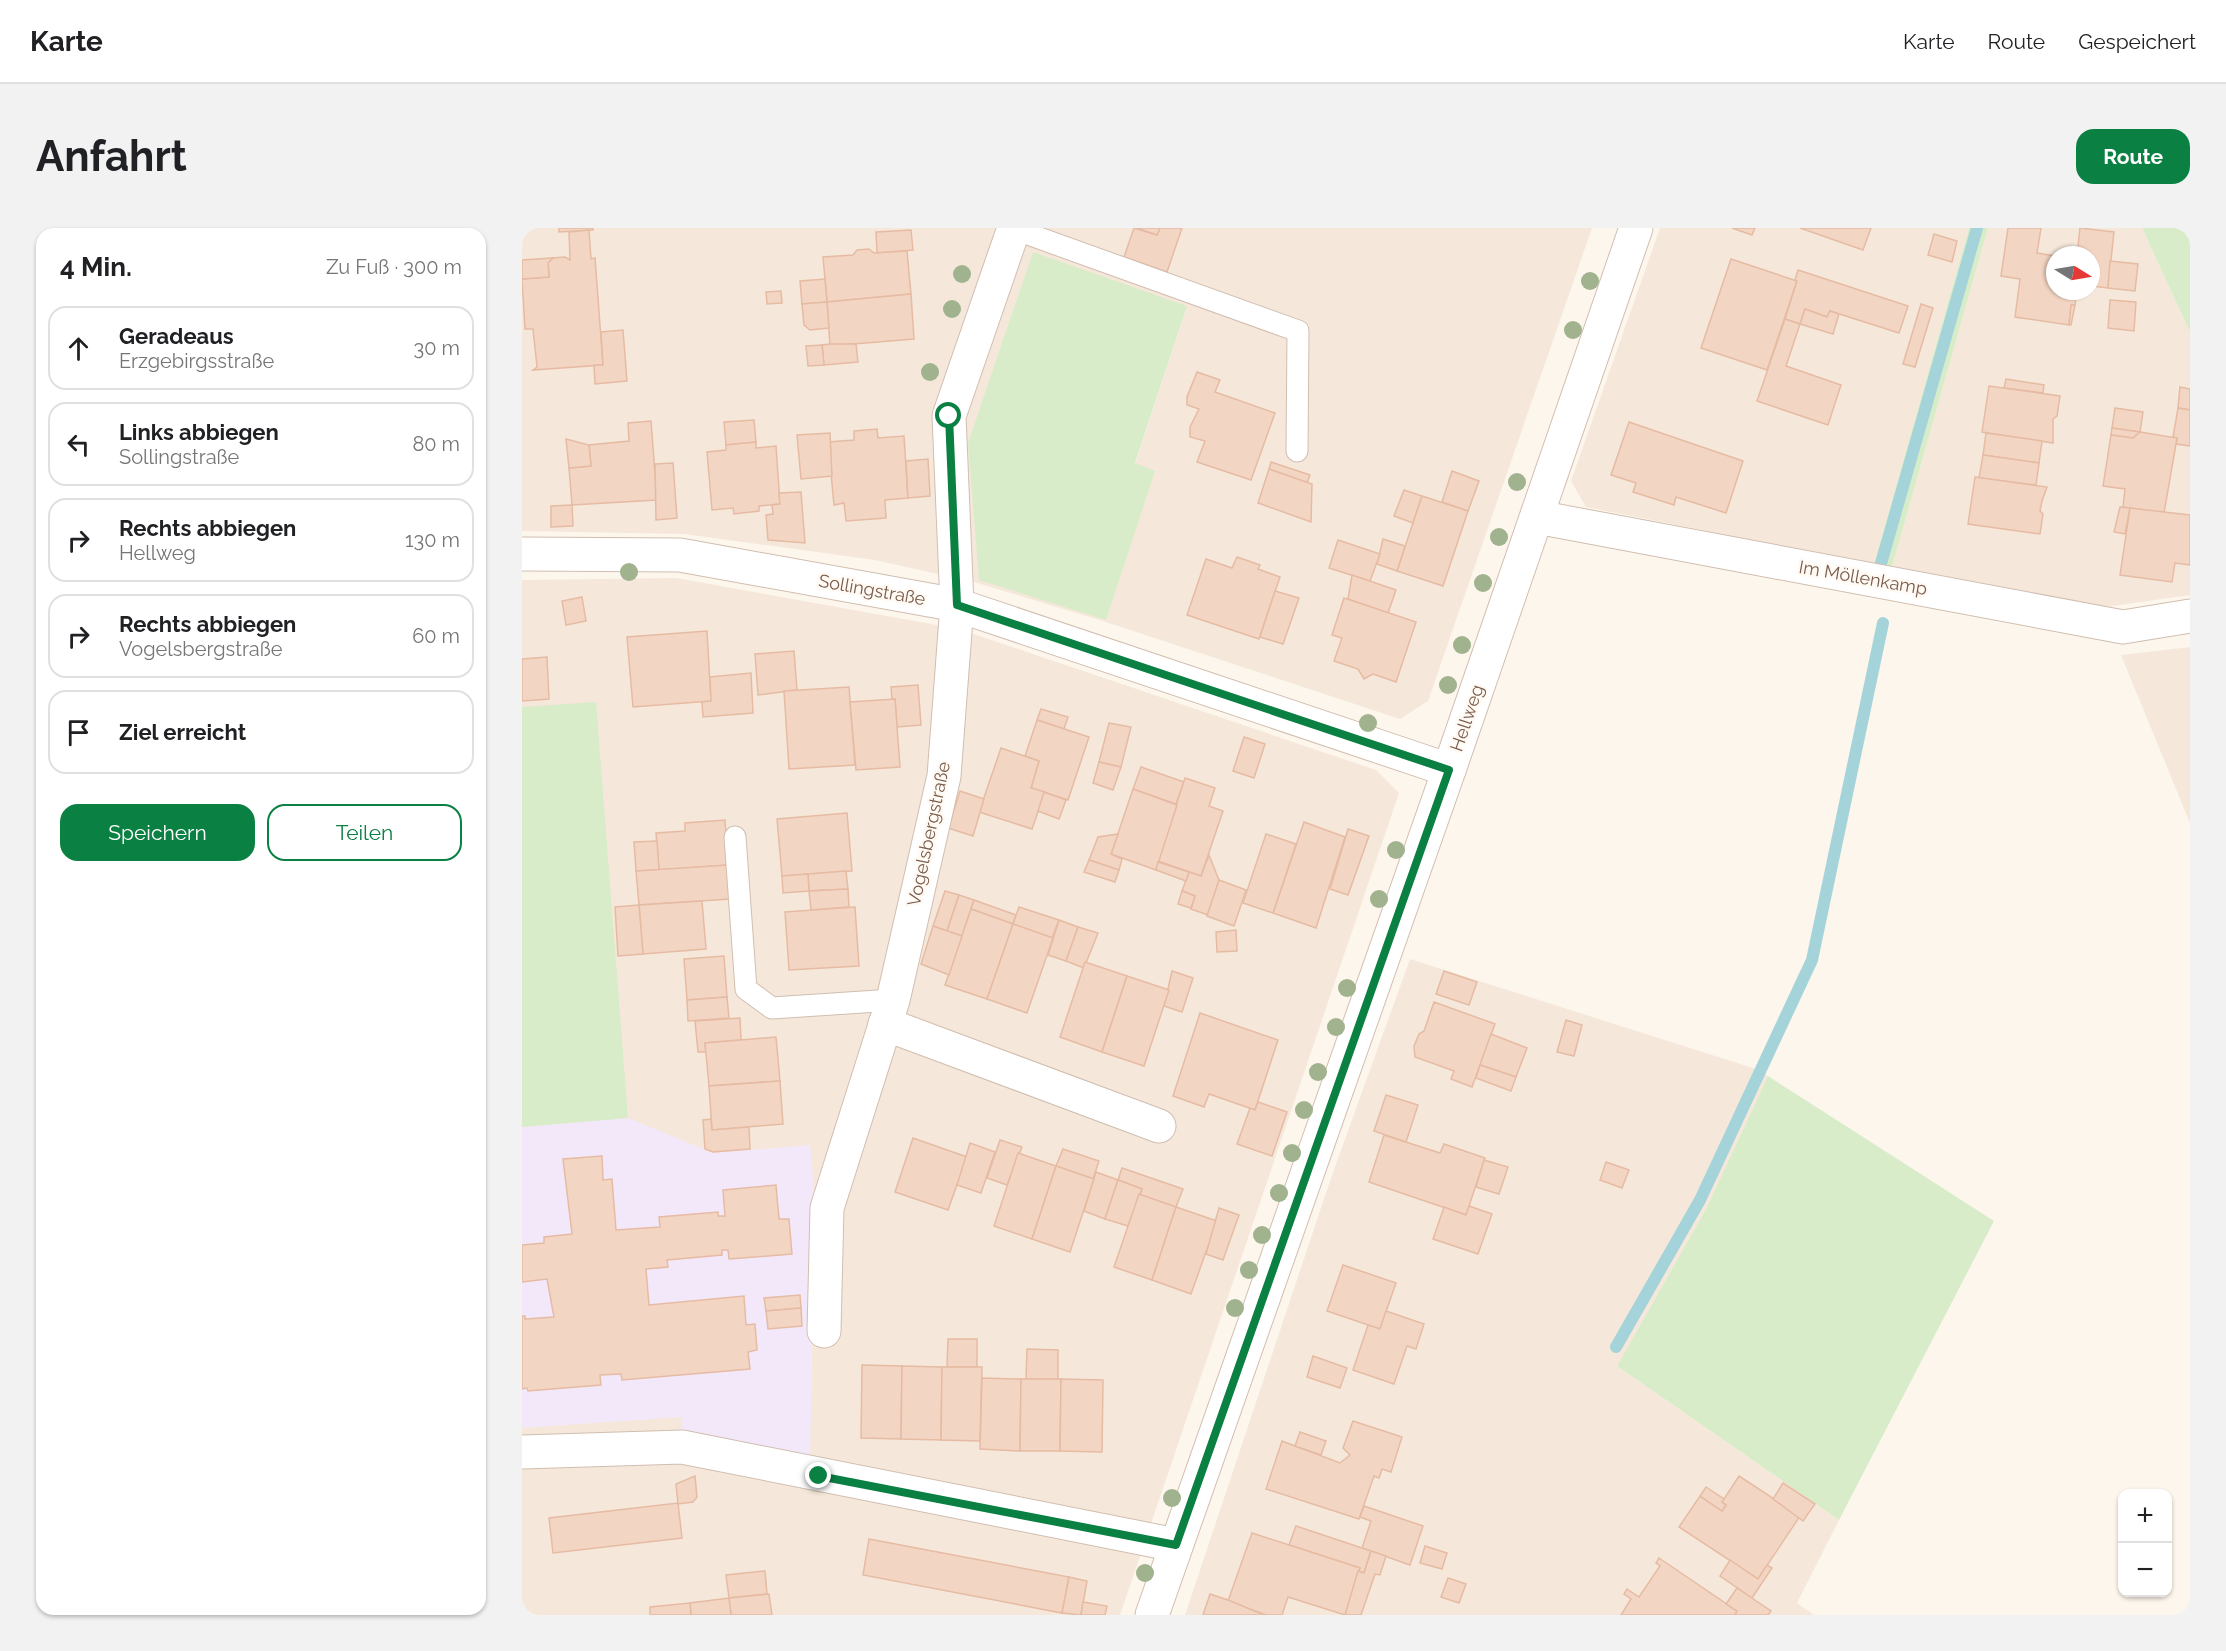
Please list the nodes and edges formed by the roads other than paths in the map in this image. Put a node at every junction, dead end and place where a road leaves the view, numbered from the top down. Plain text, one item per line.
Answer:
1 (1636, 228) edge
2 (1014, 229) edge
3 (1297, 451) dead end
4 (1537, 517) junction
5 (522, 554) edge
6 (957, 605) junction
7 (2190, 616) edge
8 (1449, 770) junction
9 (735, 837) dead end
10 (889, 1012) junction
11 (1159, 1126) dead end
12 (824, 1332) dead end
13 (522, 1452) edge
14 (1176, 1545) junction
15 (1152, 1615) edge

1 - 4 street, Hellweg
2 - 3 lane
2 - 6 street, Vogelsbergstraße
4 - 7 street, Im Möllenkamp
4 - 8 street, Hellweg
5 - 6 street, Sollingstraße
6 - 8 street, Sollingstraße
6 - 10 street, Vogelsbergstraße
8 - 14 street, Hellweg
9 - 10 lane
10 - 11 street
10 - 12 street, Vogelsbergstraße
13 - 14 street
14 - 15 street, Hellweg

